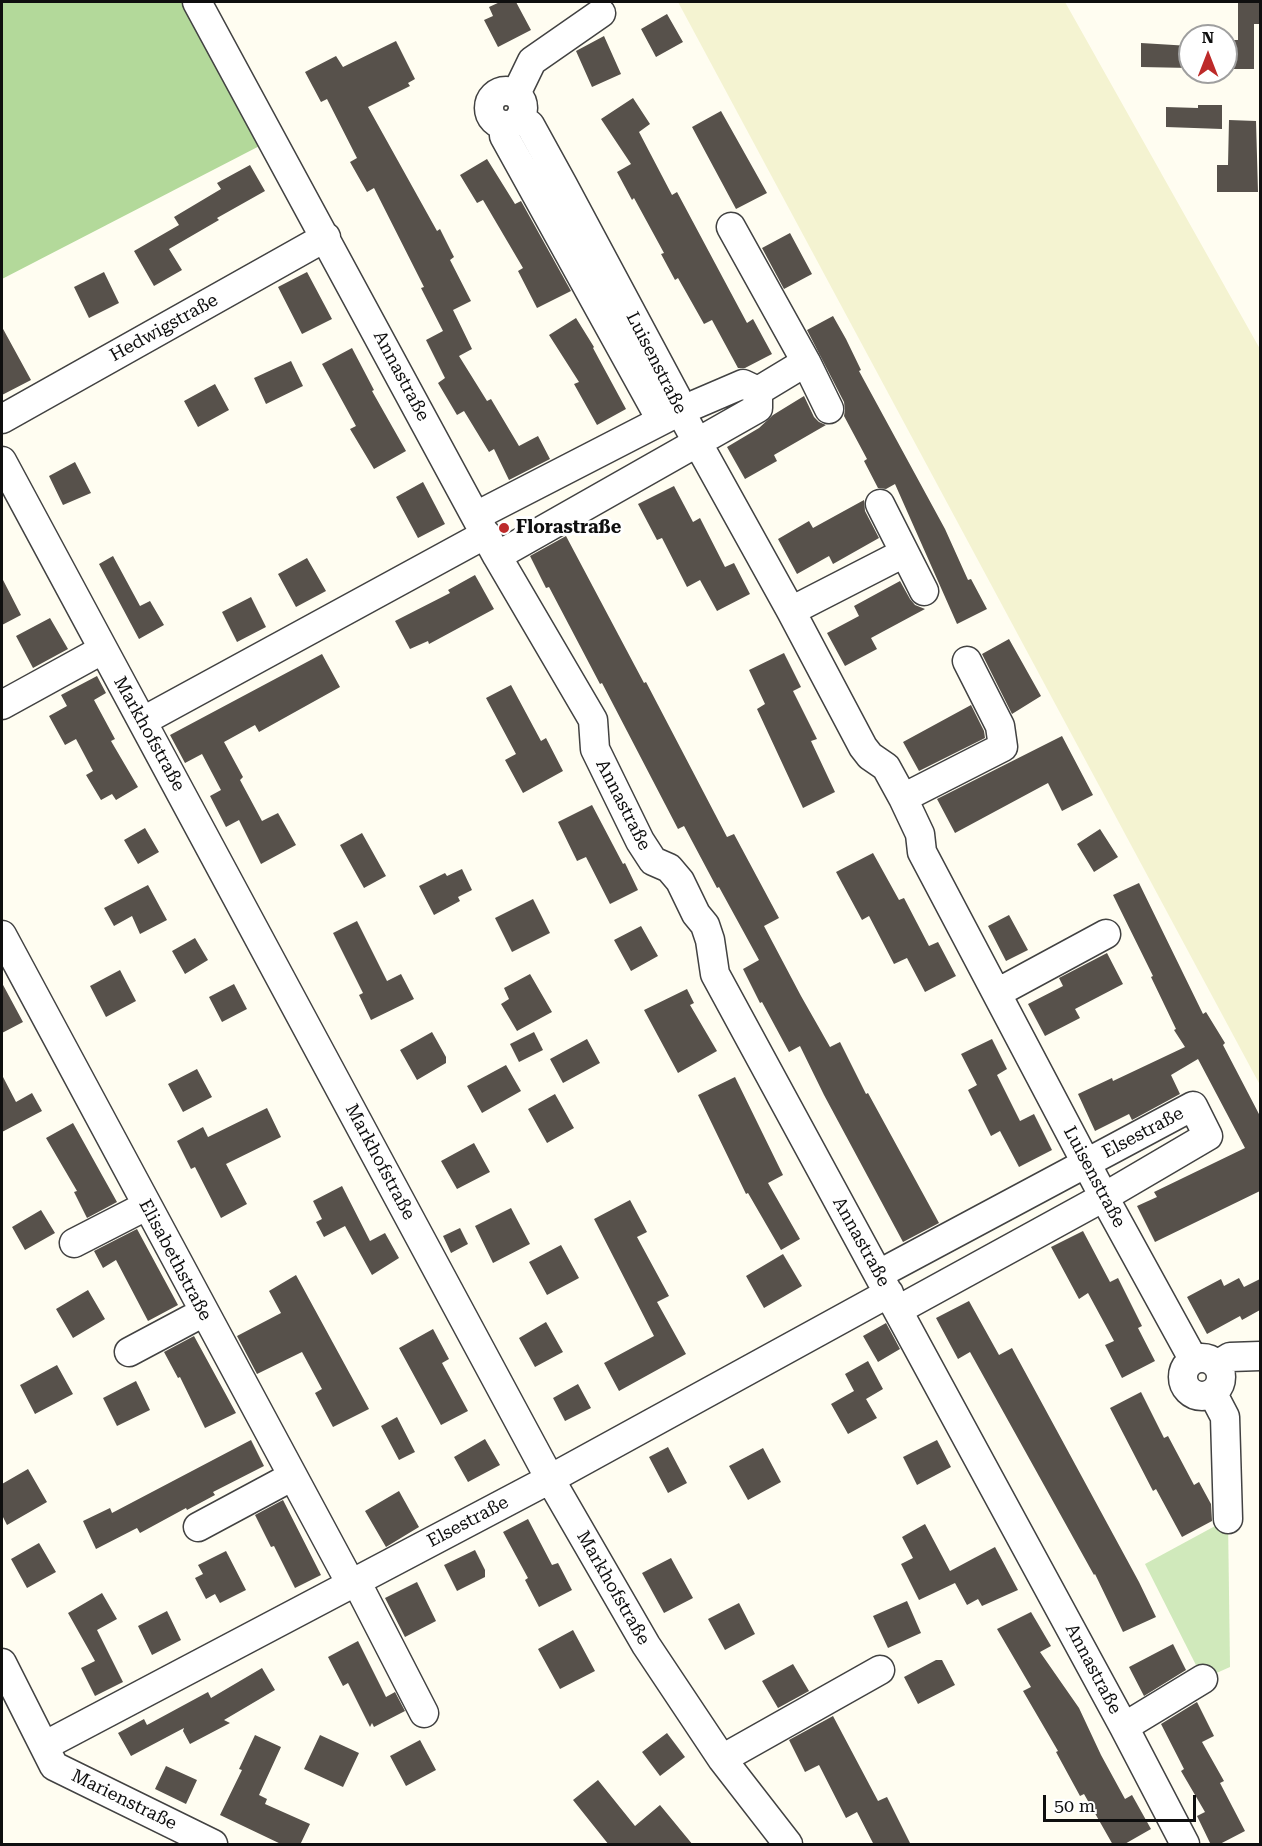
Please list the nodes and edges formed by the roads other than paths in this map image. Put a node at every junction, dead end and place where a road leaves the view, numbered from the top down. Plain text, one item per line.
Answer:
1 (197, 2) edge
2 (601, 13) dead end
3 (731, 226) dead end
4 (326, 237) junction
5 (806, 362) junction
6 (758, 391) junction
7 (829, 409) dead end
8 (671, 415) junction
9 (2, 418) edge
10 (698, 443) junction
11 (2, 461) edge
12 (880, 504) dead end
13 (486, 536) junction
14 (904, 553) junction
15 (924, 591) dead end
16 (790, 611) junction
17 (102, 650) junction
18 (967, 661) dead end
19 (2, 705) edge
20 (143, 721) junction
21 (903, 798) junction
22 (1106, 934) dead end
23 (2, 935) edge
24 (997, 993) junction
25 (1086, 1163) junction
26 (1104, 1197) junction
27 (146, 1206) junction
28 (74, 1243) dead end
29 (889, 1293) junction
30 (204, 1312) junction
31 (129, 1352) dead end
32 (1260, 1356) edge
33 (1205, 1362) junction
34 (293, 1476) junction
35 (550, 1479) junction
36 (1228, 1519) dead end
37 (198, 1527) dead end
38 (353, 1583) junction
39 (2, 1663) edge
40 (879, 1670) dead end
41 (1203, 1679) dead end
42 (424, 1713) dead end
43 (1124, 1727) junction
44 (45, 1746) junction
45 (722, 1759) junction
46 (213, 1845) edge
47 (788, 1845) edge
48 (1185, 1845) edge

1 - 4 street, Annastraße
2 - 8 street, Luisenstraße
3 - 5 street
4 - 9 street, Hedwigstraße
4 - 13 street, Annastraße
5 - 6 street
5 - 7 street
6 - 8 street
6 - 10 street
8 - 10 street, Luisenstraße
8 - 13 street
10 - 13 street
10 - 16 street, Luisenstraße
11 - 17 street, Markhofstraße
12 - 14 street
13 - 20 street
13 - 29 street, Annastraße
14 - 15 street
14 - 16 street
16 - 21 street, Luisenstraße
17 - 19 street
17 - 20 street, Markhofstraße
18 - 21 street
20 - 35 street, Markhofstraße
21 - 24 street, Luisenstraße
22 - 24 street
23 - 27 street, Elisabethstraße
24 - 25 street, Luisenstraße
25 - 26 street, Luisenstraße
25 - 26 street, Elsestraße
25 - 29 street, Elsestraße
26 - 29 street, Elsestraße
26 - 33 street, Luisenstraße
27 - 28 street
27 - 30 street, Elisabethstraße
29 - 35 street, Elsestraße
29 - 43 street, Annastraße
30 - 31 street
30 - 34 street, Elisabethstraße
32 - 33 street
33 - 36 street
34 - 37 street
34 - 38 street, Elisabethstraße
35 - 38 street, Elsestraße
35 - 45 street, Markhofstraße
38 - 42 street, Elisabethstraße
38 - 44 street, Elsestraße
39 - 44 street, Marienstraße
40 - 45 street
41 - 43 street, Annastraße
43 - 48 street, Annastraße
44 - 46 street, Marienstraße
45 - 47 street, Markhofstraße

